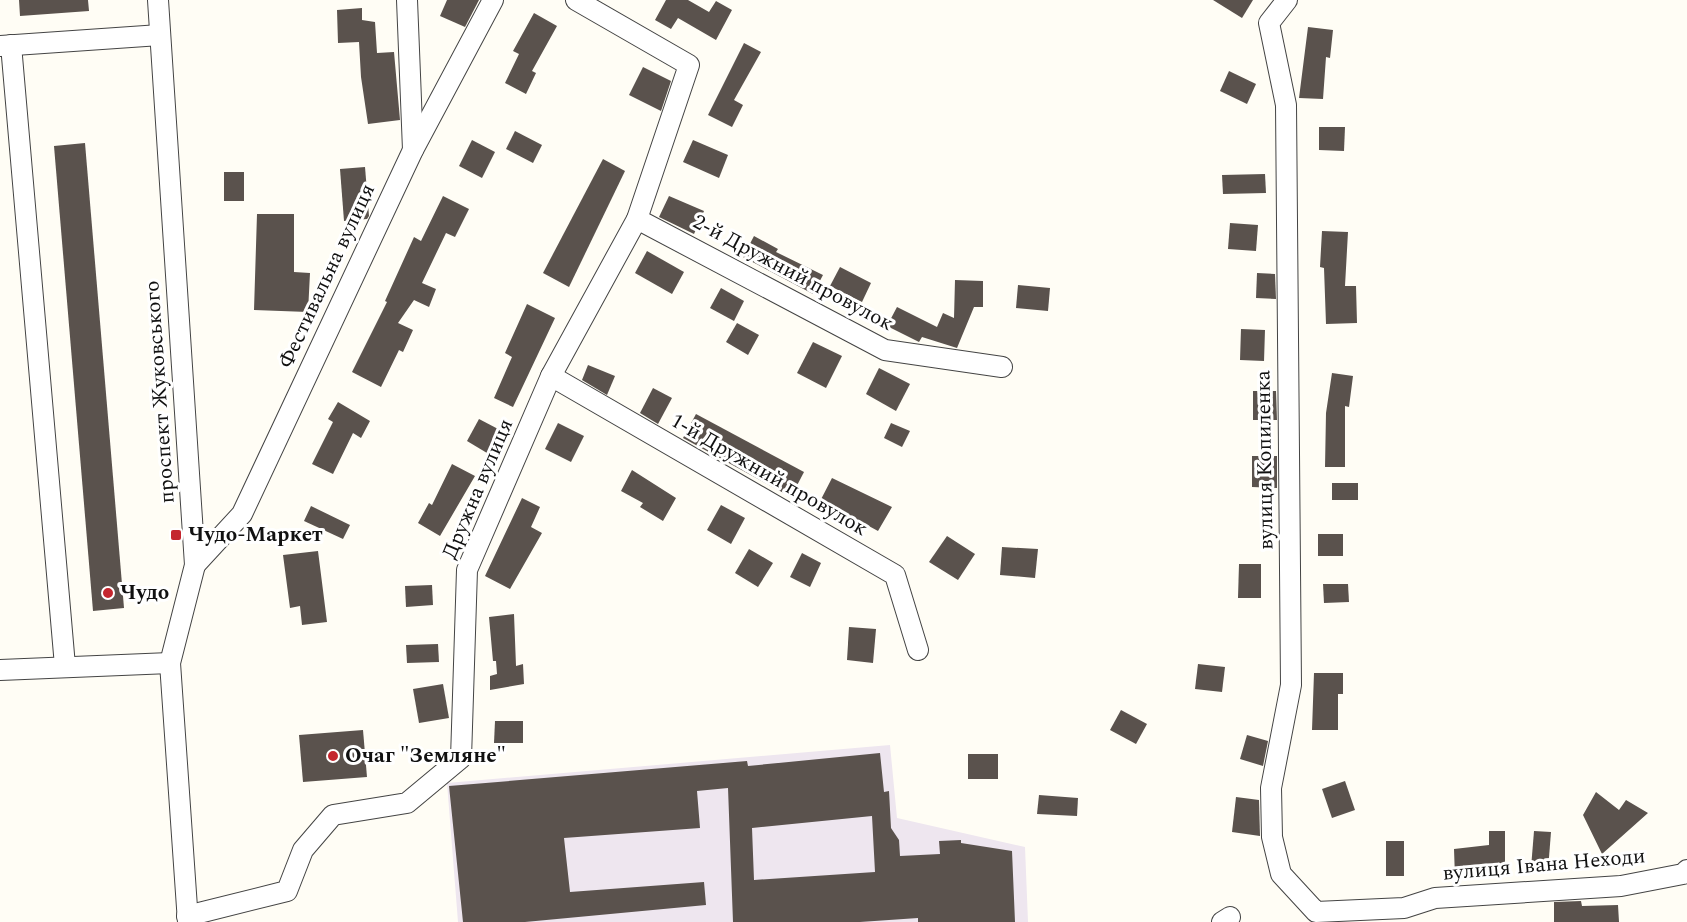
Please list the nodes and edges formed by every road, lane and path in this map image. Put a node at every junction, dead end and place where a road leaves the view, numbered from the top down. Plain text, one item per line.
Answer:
1 (158, 0) edge
2 (406, 0) edge
3 (494, 0) edge
4 (576, 0) edge
5 (1287, 0) edge
6 (160, 35) junction
7 (5, 46) edge
8 (413, 150) junction
9 (637, 219) junction
10 (1002, 367) dead end
11 (551, 376) junction
12 (195, 565) junction
13 (918, 650) dead end
14 (170, 663) junction
15 (65, 666) junction
16 (0, 670) edge
17 (1687, 870) edge
18 (1316, 912) joint
19 (1403, 915) edge
20 (187, 919) edge

1 - 6 street, проспект Жуковського
2 - 8 street
3 - 8 street, Фестивальна вулиця
4 - 9 street, Дружна вулиця
5 - 18 street, вулиця Копиленка
6 - 7 street
6 - 12 street, проспект Жуковського
7 - 15 street
8 - 12 street, Фестивальна вулиця
9 - 10 street, 2-й Дружний провулок
9 - 11 street, Дружна вулиця
11 - 13 street, 1-й Дружний провулок
11 - 20 street, Дружна вулиця
12 - 14 street, проспект Жуковського
14 - 15 street
14 - 20 street, проспект Жуковського
15 - 16 street
17 - 19 street, вулиця Івана Неходи
18 - 19 street, вулиця Івана Неходи

